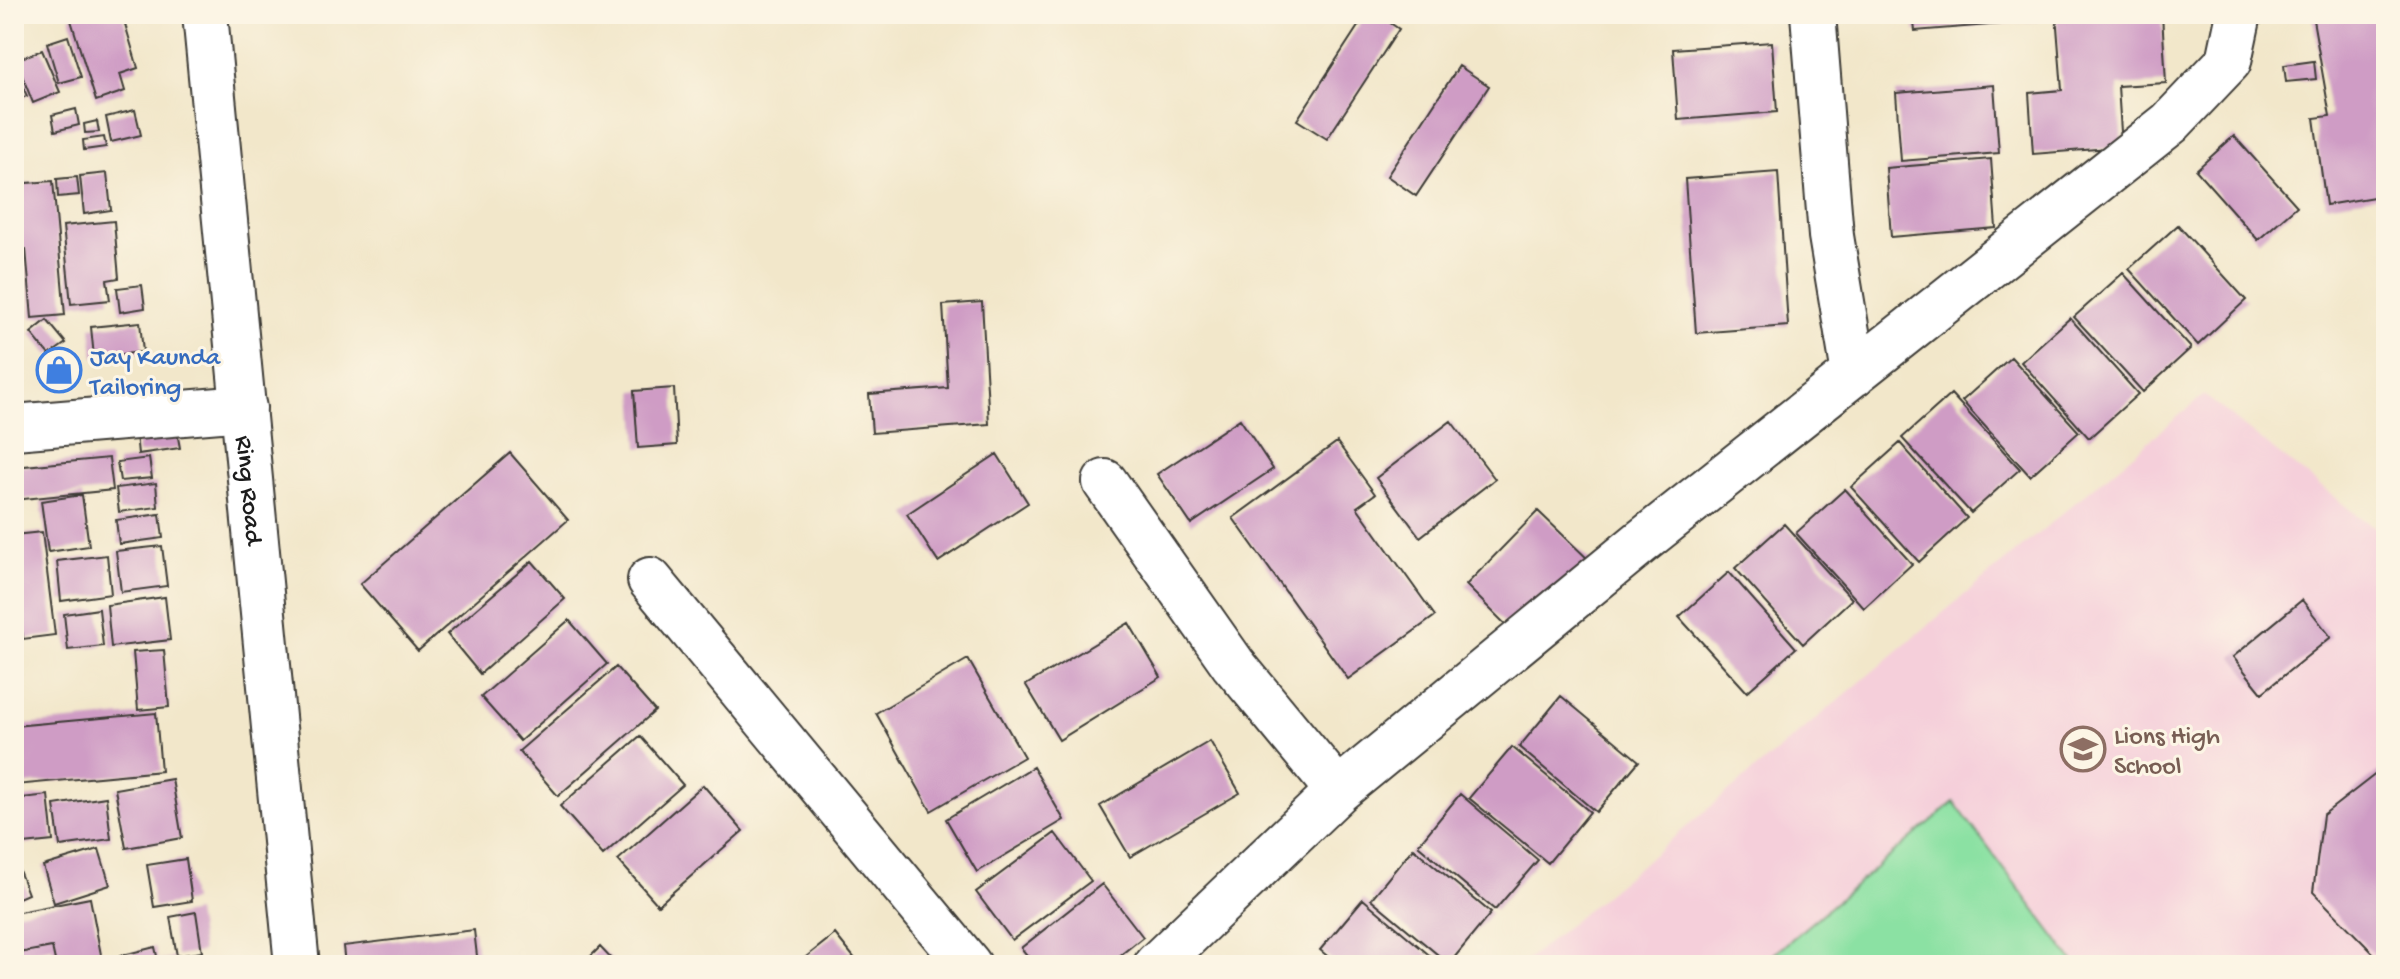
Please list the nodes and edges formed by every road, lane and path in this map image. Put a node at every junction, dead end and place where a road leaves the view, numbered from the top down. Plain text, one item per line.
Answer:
1 (205, 14) edge
2 (1813, 14) edge
3 (2239, 14) edge
4 (1854, 374) junction
5 (244, 408) junction
6 (14, 427) edge
7 (1105, 482) dead end
8 (650, 580) dead end
9 (1338, 791) junction
10 (297, 965) edge
11 (969, 965) edge
12 (1156, 965) edge

1 - 5 street, Ring Road
2 - 4 street
3 - 4 street
4 - 9 street
5 - 6 street
5 - 10 street, Ring Road
7 - 9 street
8 - 11 street
9 - 12 street

